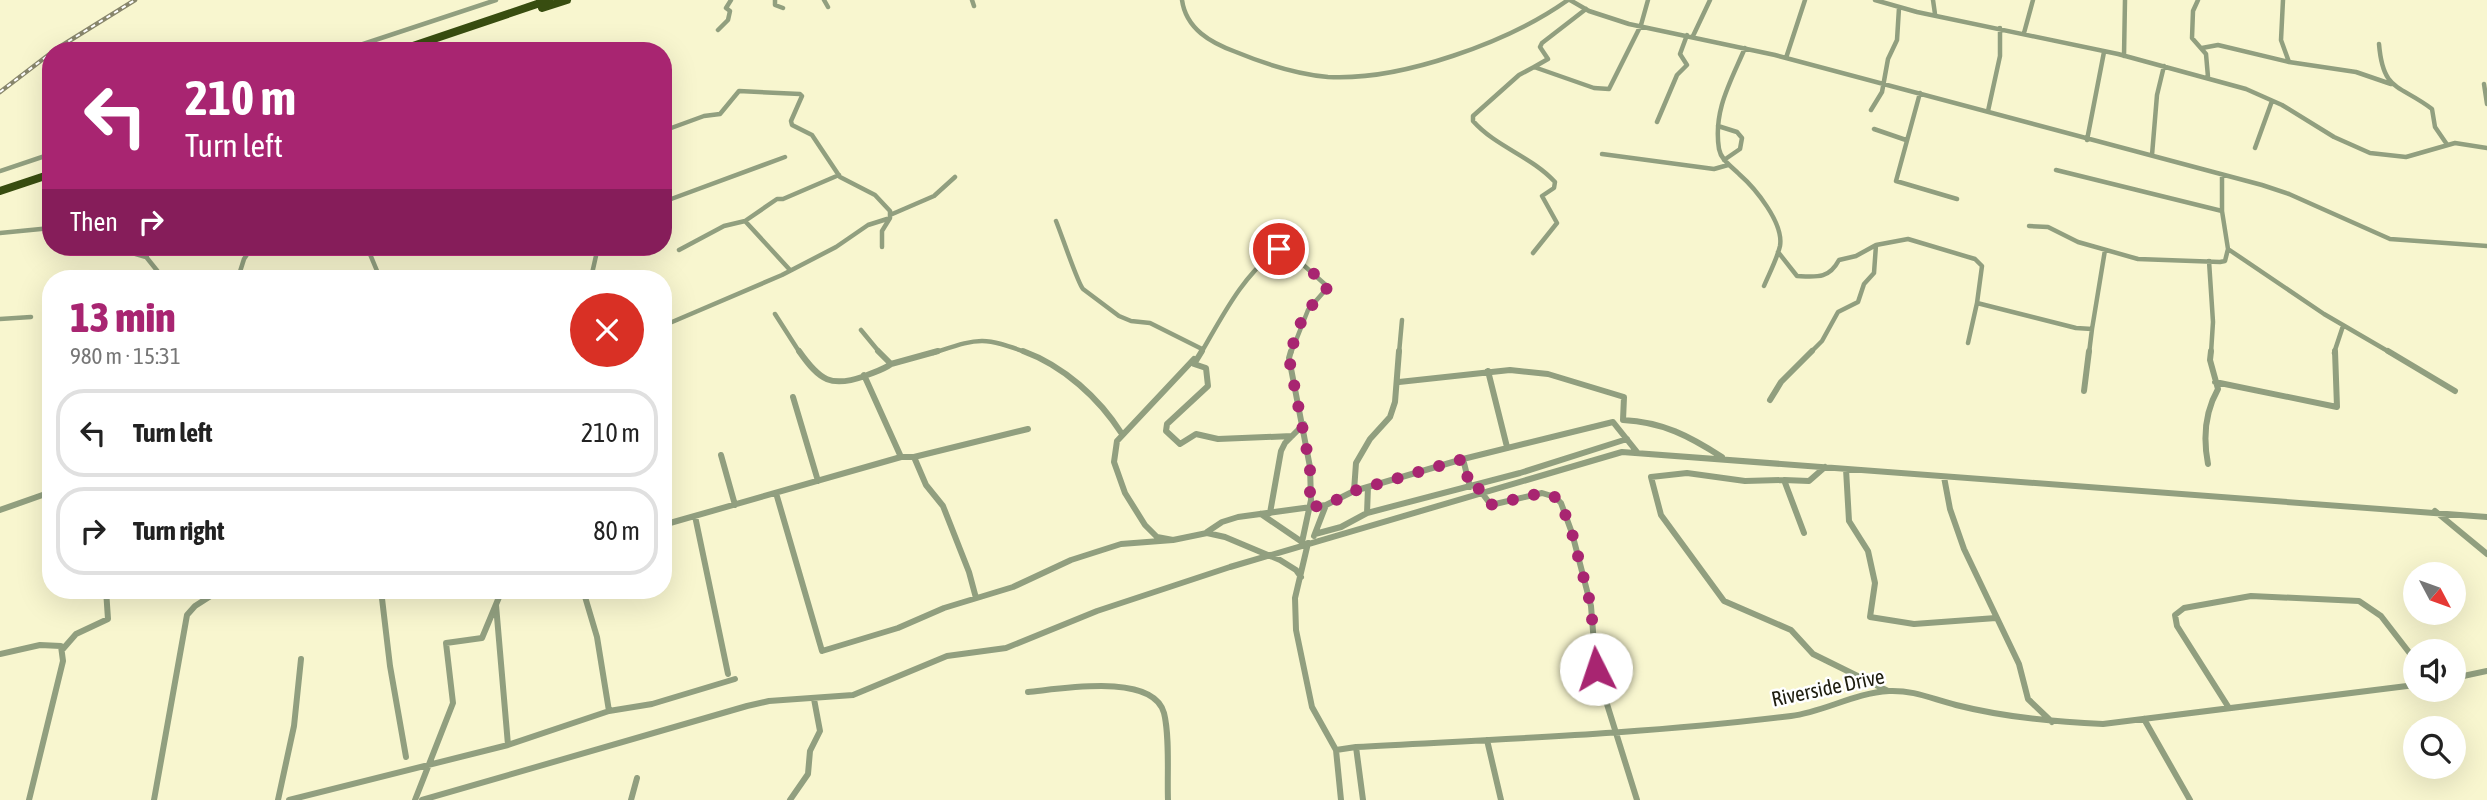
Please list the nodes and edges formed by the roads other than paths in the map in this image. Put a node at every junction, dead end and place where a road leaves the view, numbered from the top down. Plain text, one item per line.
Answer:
1 (496, 0) edge
2 (549, 0) edge
3 (567, 0) edge
4 (732, 0) edge
5 (775, 0) edge
6 (824, 0) edge
7 (1182, 0) edge
8 (1569, 0) edge
9 (1648, 0) edge
10 (1710, 0) edge
11 (1805, 0) edge
12 (1875, 0) edge
13 (1933, 0) edge
14 (2033, 0) edge
15 (2126, 0) edge
16 (2197, 0) edge
17 (2283, 0) edge
18 (828, 7) dead end
19 (783, 8) dead end
20 (1899, 8) junction
21 (1586, 9) junction
22 (1935, 14) junction
23 (1641, 25) junction
24 (2000, 28) junction
25 (718, 30) dead end
26 (2024, 33) junction
27 (1690, 36) junction
28 (369, 42) edge
29 (425, 42) edge
30 (443, 42) edge
31 (2379, 44) dead end
32 (1745, 48) junction
33 (2202, 48) junction
34 (2104, 52) junction
35 (2124, 56) junction
36 (1786, 58) junction
37 (2289, 62) junction
38 (2164, 66) junction
39 (1534, 67) junction
40 (2208, 77) junction
41 (2391, 83) junction
42 (1884, 84) junction
43 (2484, 84) dead end
44 (1920, 93) junction
45 (2273, 101) junction
46 (2487, 104) edge
47 (1871, 110) dead end
48 (1988, 111) junction
49 (1657, 122) dead end
50 (1719, 126) junction
51 (672, 128) edge
52 (1874, 129) dead end
53 (2087, 140) junction
54 (1906, 141) junction
55 (2446, 143) junction
56 (2255, 148) dead end
57 (2487, 148) edge
58 (1602, 154) dead end
59 (2152, 155) junction
60 (42, 157) edge
61 (785, 157) dead end
62 (1724, 160) junction
63 (1731, 166) junction
64 (2056, 170) dead end
65 (0, 171) edge
66 (42, 171) edge
67 (839, 175) junction
68 (2222, 175) junction
69 (42, 177) edge
70 (955, 177) dead end
71 (0, 185) edge
72 (0, 191) edge
73 (672, 199) edge
74 (1958, 199) dead end
75 (2222, 211) junction
76 (890, 216) junction
77 (745, 221) junction
78 (1056, 221) dead end
79 (2029, 226) dead end
80 (42, 229) edge
81 (0, 233) edge
82 (1876, 245) junction
83 (2487, 246) edge
84 (882, 247) dead end
85 (2228, 249) junction
86 (678, 250) dead end
87 (2105, 250) junction
88 (1778, 252) junction
89 (1533, 253) dead end
90 (142, 256) edge
91 (146, 257) joint
92 (2209, 261) junction
93 (157, 270) edge
94 (790, 270) junction
95 (1764, 286) dead end
96 (1977, 303) junction
97 (775, 314) dead end
98 (31, 317) dead end
99 (0, 319) edge
100 (1402, 320) dead end
101 (672, 322) dead end
102 (2343, 326) junction
103 (2092, 329) junction
104 (861, 330) dead end
105 (1968, 342) dead end
106 (1202, 351) junction
107 (891, 364) junction
108 (1488, 371) junction
109 (864, 375) junction
110 (1399, 382) junction
111 (2215, 382) junction
112 (2084, 391) dead end
113 (2455, 391) dead end
114 (793, 397) dead end
115 (1770, 400) dead end
116 (1304, 424) junction
117 (1028, 429) dead end
118 (1122, 434) junction
119 (1292, 436) junction
120 (1627, 439) junction
121 (1507, 447) junction
122 (1637, 452) junction
123 (721, 455) dead end
124 (901, 457) junction
125 (914, 457) junction
126 (1725, 458) junction
127 (1463, 459) junction
128 (2208, 464) dead end
129 (1825, 467) junction
130 (1846, 469) junction
131 (1944, 477) junction
132 (1784, 480) junction
133 (818, 481) junction
134 (1473, 486) junction
135 (1368, 487) junction
136 (1354, 491) junction
137 (776, 493) junction
138 (1480, 494) junction
139 (42, 495) edge
140 (735, 505) junction
141 (1326, 505) junction
142 (1310, 507) junction
143 (0, 510) edge
144 (2435, 511) junction
145 (1270, 513) junction
146 (1367, 513) junction
147 (1261, 514) junction
148 (695, 516) junction
149 (2487, 517) edge
150 (672, 522) edge
151 (1207, 533) junction
152 (1804, 533) dead end
153 (1315, 534) junction
154 (1173, 540) junction
155 (1305, 543) junction
156 (2487, 554) edge
157 (1268, 555) junction
158 (1301, 577) junction
159 (976, 598) junction
160 (107, 599) edge
161 (206, 599) edge
162 (382, 599) edge
163 (498, 599) edge
164 (586, 599) edge
165 (496, 603) junction
166 (1996, 618) junction
167 (2403, 644) edge
168 (62, 650) junction
169 (0, 654) edge
170 (301, 659) dead end
171 (2487, 671) edge
172 (2466, 675) edge
173 (2403, 686) edge
174 (1888, 691) junction
175 (1028, 692) dead end
176 (814, 699) junction
177 (2229, 708) junction
178 (609, 711) junction
179 (2144, 719) junction
180 (2052, 722) junction
181 (1616, 732) junction
182 (1487, 740) junction
183 (508, 745) junction
184 (1356, 747) junction
185 (1336, 750) junction
186 (406, 757) dead end
187 (428, 766) junction
188 (637, 778) dead end
189 (29, 800) edge
190 (154, 800) edge
191 (278, 800) edge
192 (289, 800) edge
193 (415, 800) edge
194 (422, 800) edge
195 (631, 800) edge
196 (790, 800) edge
197 (1168, 800) edge
198 (1341, 800) edge
199 (1363, 800) edge
200 (1501, 800) edge
201 (1637, 800) edge
202 (2190, 800) edge

1 - 28 street
2 - 29 highway
3 - 30 highway
4 - 25 street
5 - 19 street
6 - 18 street
7 - 8 street
8 - 21 street
9 - 23 street
10 - 27 street
11 - 36 street
12 - 20 street
13 - 22 street
14 - 26 street
15 - 35 street
16 - 33 street
17 - 37 street
20 - 22 street
20 - 42 street
21 - 23 street
21 - 39 street
22 - 24 street
23 - 27 street
23 - 39 street
24 - 26 street
24 - 48 street
26 - 34 street
27 - 32 street
27 - 49 street
31 - 41 street
32 - 36 street
32 - 50 street
33 - 37 street
33 - 40 street
34 - 35 street
34 - 53 street
35 - 38 street
36 - 42 street
37 - 41 street
38 - 40 street
38 - 59 street
39 - 89 street
40 - 45 street
41 - 55 street
42 - 44 street
42 - 47 street
43 - 46 street
44 - 48 street
44 - 54 street
45 - 55 street
45 - 56 street
48 - 53 street
50 - 62 street
50 - 62 street
51 - 67 street
52 - 54 street
53 - 59 street
54 - 74 street
55 - 57 street
58 - 63 street
59 - 68 street
60 - 65 street
61 - 73 street
62 - 63 street
63 - 88 street
64 - 75 street
66 - 71 highway
67 - 76 street
67 - 77 street
68 - 75 street
68 - 83 street
69 - 72 highway
70 - 76 street
75 - 85 street
76 - 84 street
76 - 94 street
77 - 86 street
77 - 94 street
78 - 106 street
79 - 87 street
80 - 81 street
82 - 88 street
82 - 96 street
82 - 115 street
85 - 92 street
85 - 102 street
87 - 92 street
87 - 103 street
88 - 95 street
90 - 91 street
91 - 93 street
92 - 111 street
94 - 101 street
96 - 103 street
96 - 105 street
97 - 109 street
98 - 99 street
100 - 110 street
102 - 111 street
102 - 113 street
103 - 112 street
104 - 107 street
106 - 116 street
106 - 118 street
106 - 119 street
107 - 109 street
107 - 118 street
108 - 110 street
108 - 121 street
108 - 126 street
109 - 124 street
110 - 136 street
111 - 128 street
114 - 133 street
116 - 119 street
116 - 142 street
117 - 125 street
118 - 154 street
119 - 145 street
120 - 121 street
120 - 122 street
120 - 134 street
121 - 127 street
122 - 126 street
122 - 138 street
123 - 140 street
124 - 125 street
124 - 133 street
125 - 159 street
126 - 129 street
127 - 134 street
127 - 135 street
129 - 130 street
129 - 132 street
130 - 131 street
130 - 166 street
131 - 144 street
131 - 166 street
132 - 152 street
132 - 174 street
133 - 137 street
134 - 138 street
134 - 146 street
135 - 136 street
135 - 146 street
136 - 141 street
137 - 140 street
137 - 159 street
138 - 155 street
138 - 181 street
139 - 143 street
140 - 148 street
141 - 142 street
141 - 153 street
142 - 145 street
142 - 155 street
144 - 149 street
144 - 156 street
145 - 147 street
146 - 153 street
147 - 151 street
147 - 155 street
148 - 150 street
148 - 178 street
151 - 154 street
151 - 157 street
153 - 155 street
154 - 159 street
155 - 157 street
155 - 158 street
157 - 158 street
157 - 176 street
158 - 185 street
160 - 168 street
161 - 190 street
162 - 186 street
163 - 165 street
164 - 178 street
165 - 183 street
165 - 187 street
166 - 180 street
167 - 177 street
168 - 169 street
168 - 189 street
170 - 191 street
171 - 172 street
173 - 177 street, Riverside Drive
174 - 180 street, Riverside Drive
174 - 181 street, Riverside Drive
175 - 197 street
176 - 194 street
176 - 196 street
177 - 179 street, Riverside Drive
178 - 183 street
179 - 180 street, Riverside Drive
179 - 202 street
181 - 182 street, Riverside Drive
181 - 201 street
182 - 184 street, Riverside Drive
182 - 200 street
183 - 187 street
184 - 185 street, Riverside Drive
184 - 199 street
185 - 198 street
187 - 192 street
187 - 193 street
188 - 195 street

